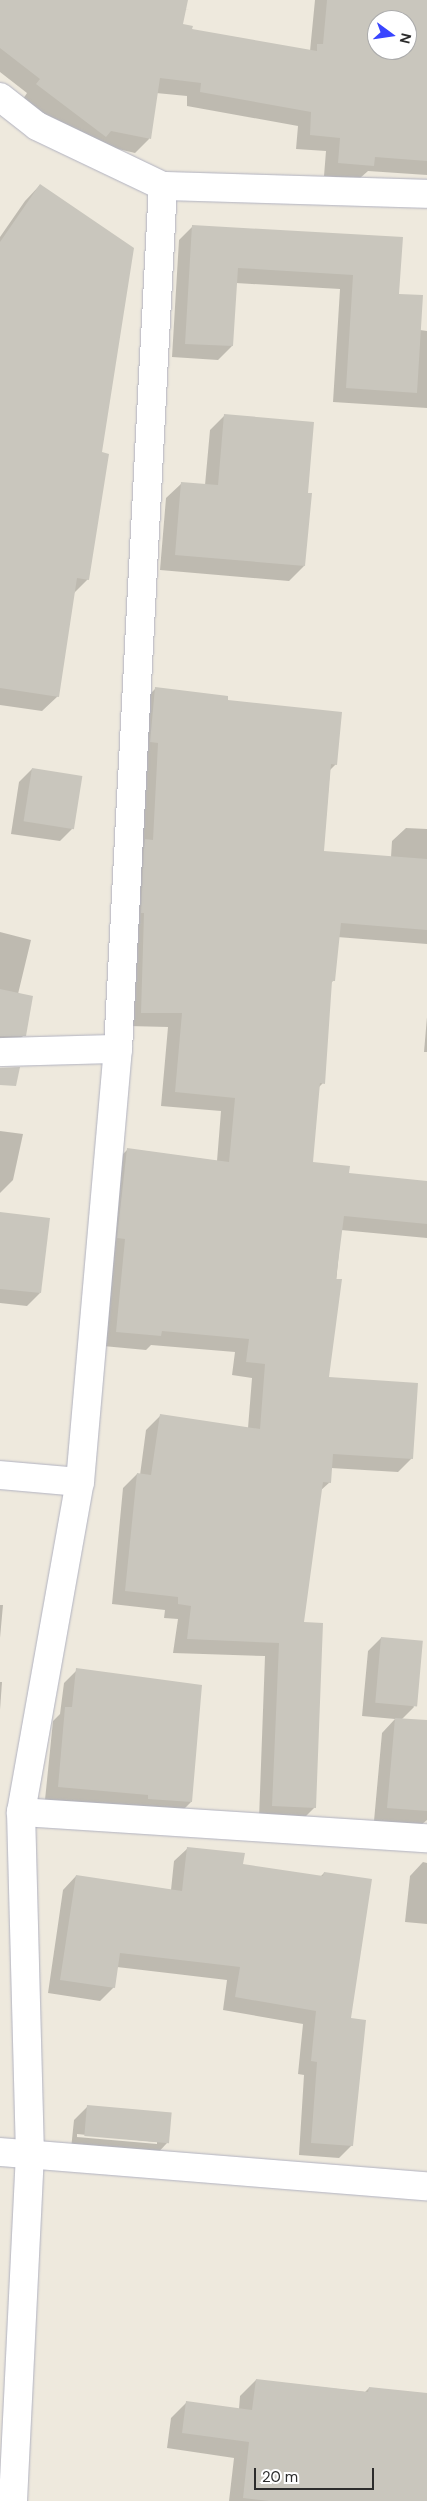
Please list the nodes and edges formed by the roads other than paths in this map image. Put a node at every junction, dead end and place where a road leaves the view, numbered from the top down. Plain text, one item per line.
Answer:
1 (0, 97) edge
2 (163, 186) junction
3 (427, 194) edge
4 (118, 1049) junction
5 (0, 1052) edge
6 (0, 1475) edge
7 (80, 1482) junction
8 (21, 1812) junction
9 (427, 1838) edge
10 (0, 2152) edge
11 (30, 2155) junction
12 (427, 2186) edge
13 (13, 2501) edge

1 - 2 street
2 - 3 street
2 - 4 street
4 - 5 street
4 - 7 street
6 - 7 street
7 - 8 street
8 - 9 street
8 - 11 street
10 - 11 street
11 - 12 street
11 - 13 street

